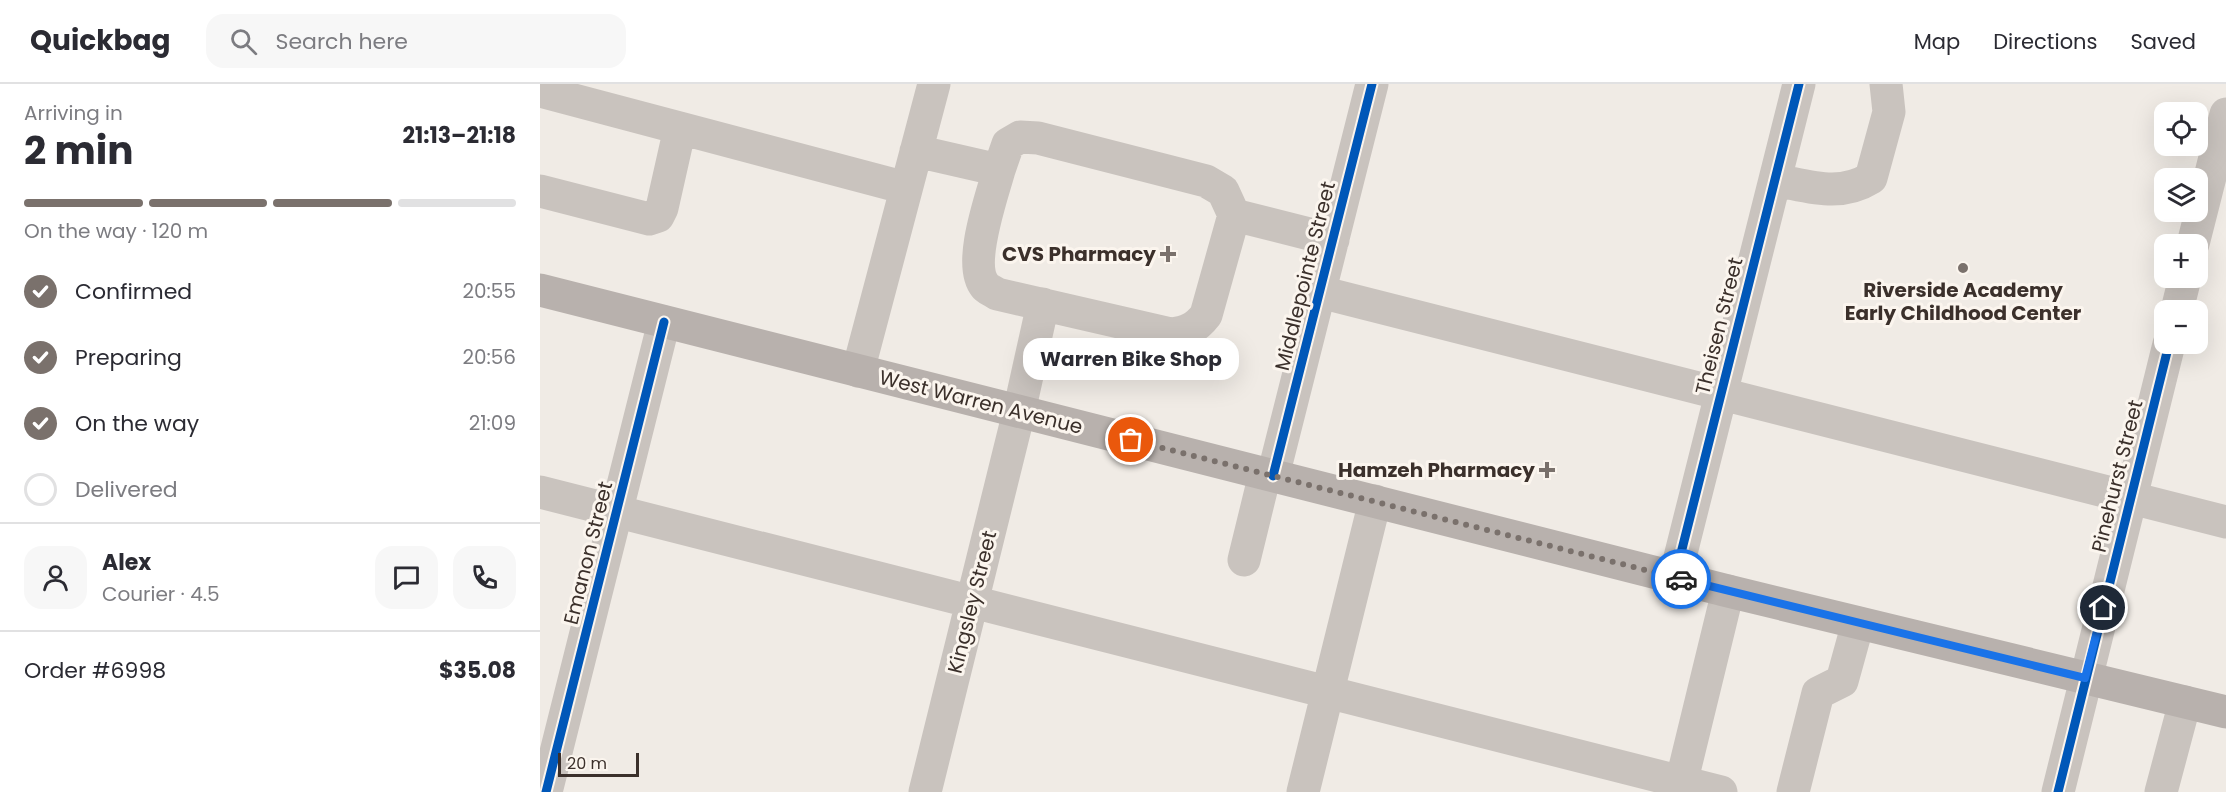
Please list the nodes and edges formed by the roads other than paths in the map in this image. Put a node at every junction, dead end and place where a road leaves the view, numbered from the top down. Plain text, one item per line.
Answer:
1 (934, 84) edge
2 (1372, 84) edge
3 (1799, 84) edge
4 (1886, 84) edge
5 (540, 91) edge
6 (2226, 114) edge
7 (680, 128) junction
8 (916, 151) junction
9 (999, 170) junction
10 (1775, 180) junction
11 (906, 188) junction
12 (540, 191) edge
13 (1234, 215) junction
14 (2196, 234) edge
15 (1333, 240) junction
16 (540, 290) edge
17 (1320, 292) junction
18 (1043, 304) junction
19 (664, 322) junction
20 (2166, 354) edge
21 (858, 371) junction
22 (1721, 394) junction
23 (1019, 412) junction
24 (1269, 475) junction
25 (540, 492) edge
26 (2130, 498) junction
27 (1375, 501) junction
28 (617, 511) junction
29 (2226, 522) edge
30 (1244, 560) dead end
31 (1675, 577) junction
32 (1728, 591) junction
33 (972, 601) junction
34 (1858, 623) junction
35 (2085, 678) junction
36 (1328, 692) junction
37 (2185, 702) junction
38 (2226, 712) edge
39 (1680, 787) edge
40 (546, 792) edge
41 (925, 792) edge
42 (1303, 792) edge
43 (1721, 792) edge
44 (1793, 792) edge
45 (2058, 792) edge
46 (2161, 792) edge

1 - 8 street
2 - 15 street, Middlepointe Street
3 - 10 street, Theisen Street
4 - 10 street
5 - 7 street
6 - 14 street
7 - 11 street
7 - 12 street
8 - 9 street
8 - 11 street
9 - 13 street
9 - 18 street
10 - 22 street, Theisen Street
11 - 21 street
13 - 15 street
13 - 18 street
15 - 17 street, Middlepointe Street
16 - 19 main road, West Warren Avenue
17 - 22 street
17 - 24 street, Middlepointe Street
18 - 23 street, Kingsley Street
19 - 21 main road, West Warren Avenue
19 - 28 street, Emanon Street
20 - 26 street, Pinehurst Street
21 - 23 main road, West Warren Avenue
22 - 26 street
22 - 31 street, Theisen Street
23 - 24 main road, West Warren Avenue
23 - 33 street, Kingsley Street
24 - 27 main road, West Warren Avenue
24 - 30 street, Middlepointe Street
25 - 28 street
26 - 29 street
26 - 35 street, Pinehurst Street
27 - 31 main road, West Warren Avenue
27 - 36 street
28 - 33 street
28 - 40 street, Emanon Street
31 - 32 main road, West Warren Avenue
32 - 34 main road, West Warren Avenue
32 - 39 street
33 - 36 street
33 - 41 street, Kingsley Street
34 - 35 main road, West Warren Avenue
34 - 44 street
35 - 37 main road, West Warren Avenue
35 - 45 street, Pinehurst Street
36 - 39 street
36 - 42 street
37 - 38 main road, West Warren Avenue
37 - 46 street
39 - 43 street

